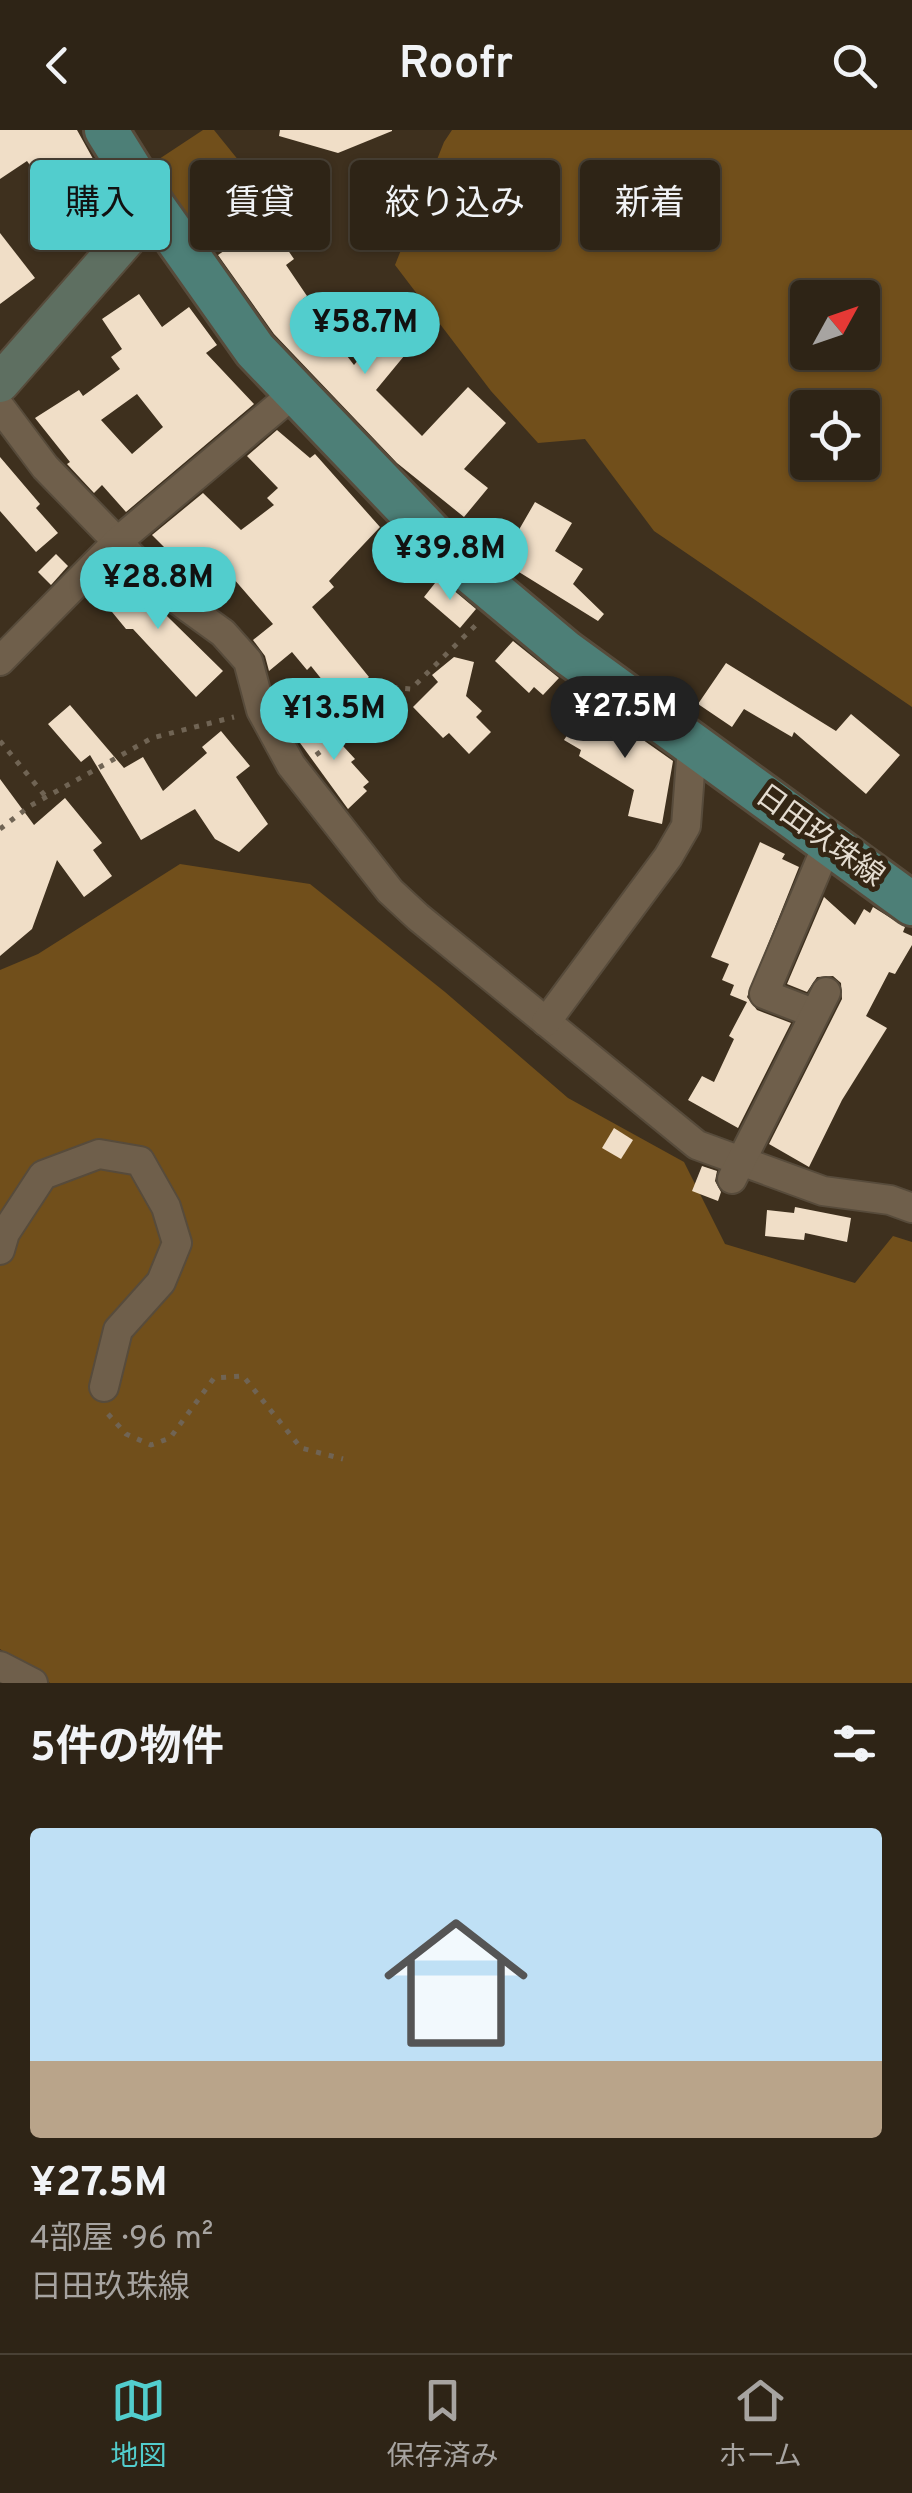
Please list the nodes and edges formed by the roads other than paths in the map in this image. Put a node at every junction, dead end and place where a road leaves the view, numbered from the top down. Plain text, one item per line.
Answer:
1 (106, 130) edge
2 (125, 160) edge
3 (170, 230) edge
4 (116, 250) edge
5 (0, 383) edge
6 (292, 394) junction
7 (0, 407) edge
8 (118, 542) junction
9 (0, 662) edge
10 (692, 746) junction
11 (828, 843) junction
12 (912, 904) edge
13 (546, 1022) junction
14 (735, 1170) junction
15 (912, 1208) edge
16 (0, 1250) edge
17 (104, 1387) road end
18 (0, 1666) edge
19 (33, 1683) edge

1 - 2 main road, 日田玖珠線
3 - 6 main road, 日田玖珠線
4 - 5 street
6 - 8 street
6 - 10 main road, 日田玖珠線
7 - 8 street
8 - 9 street
8 - 13 street
10 - 11 main road, 日田玖珠線
10 - 13 street
11 - 12 main road, 日田玖珠線
11 - 14 street
13 - 14 street
14 - 15 street
16 - 17 street
18 - 19 street

